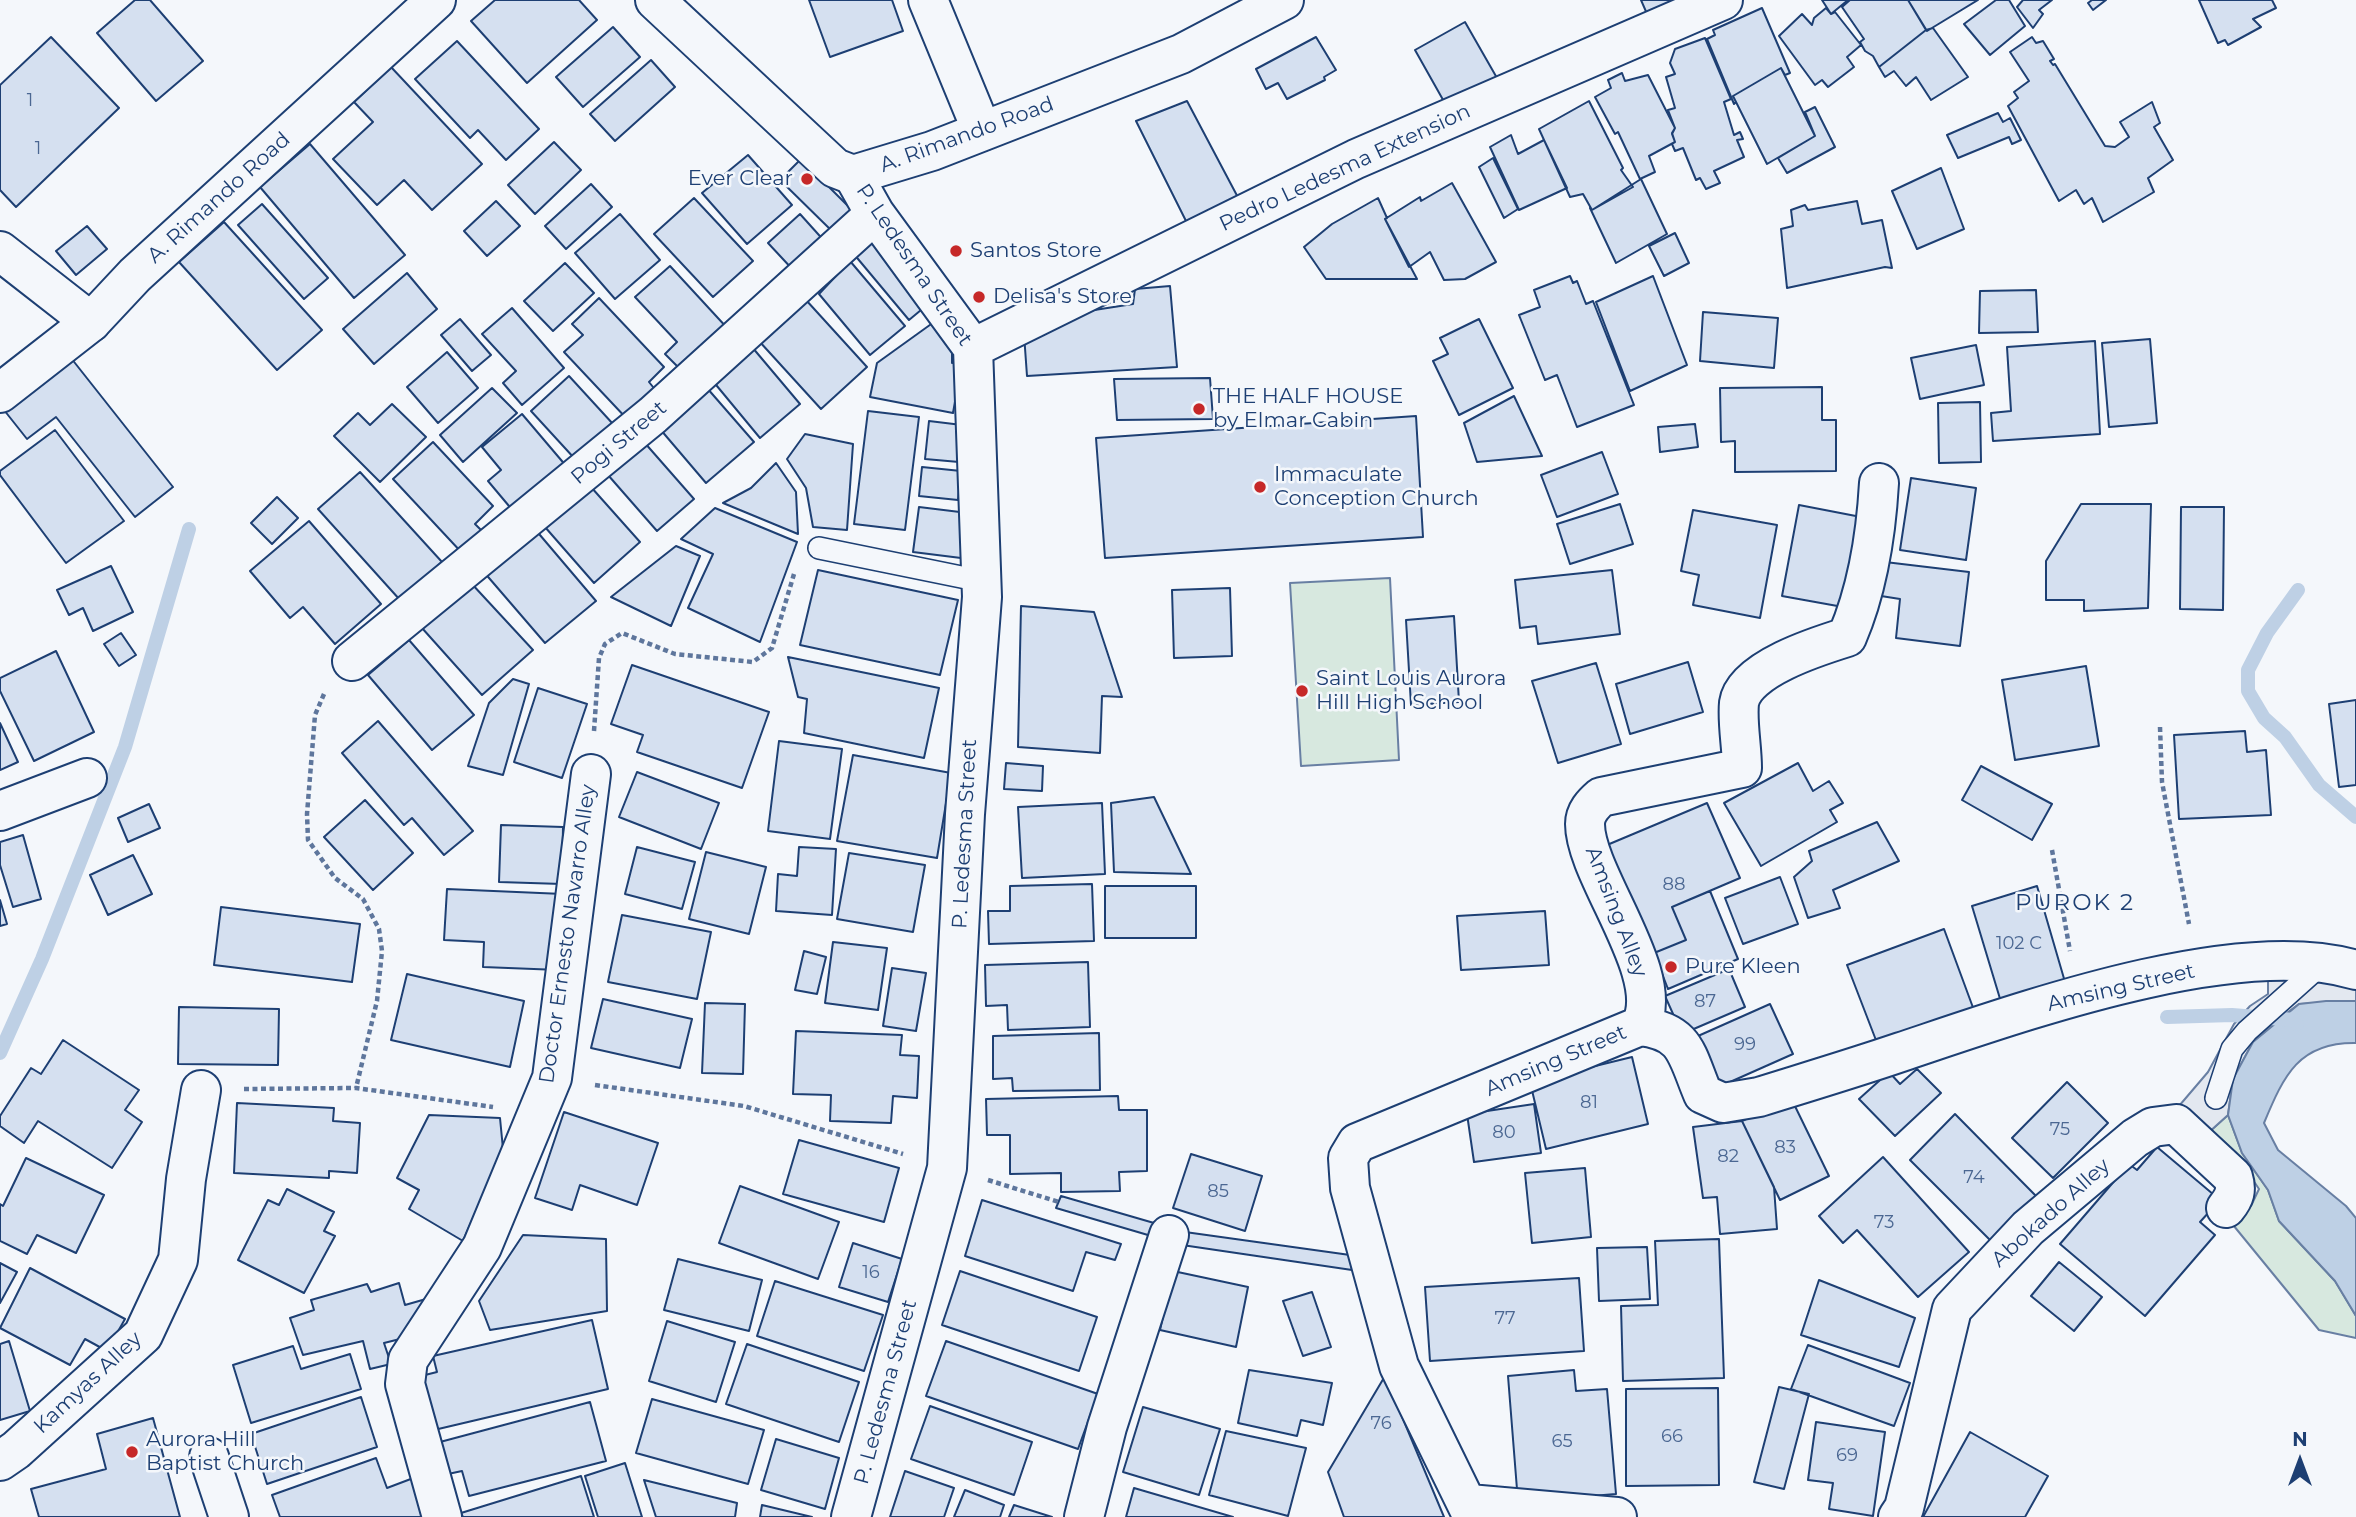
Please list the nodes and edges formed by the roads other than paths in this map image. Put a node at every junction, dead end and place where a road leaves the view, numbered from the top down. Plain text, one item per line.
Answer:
1 (436, 0) edge
2 (655, 0) edge
3 (928, 0) edge
4 (1284, 0) edge
5 (1723, 0) edge
6 (982, 131) junction
7 (853, 175) junction
8 (875, 214) junction
9 (0, 251) edge
10 (91, 321) junction
11 (973, 348) junction
12 (0, 393) edge
13 (1879, 483) dead end
14 (819, 548) road end
15 (981, 581) junction
16 (352, 661) road end
17 (591, 774) road end
18 (87, 778) dead end
19 (0, 811) edge
20 (2339, 967) edge
21 (1640, 1026) junction
22 (201, 1090) dead end
23 (2216, 1098) dead end
24 (2226, 1208) dead end
25 (1169, 1235) dead end
26 (209, 1457) dead end
27 (0, 1461) edge
28 (1471, 1510) edge
29 (229, 1517) edge
30 (442, 1517) edge
31 (851, 1517) edge
32 (1084, 1517) edge
33 (1617, 1517) edge
34 (1898, 1517) edge

1 - 10 street, A. Rimando Road
2 - 7 street, A. Rimando Road
3 - 6 street
4 - 6 street, A. Rimando Road
5 - 11 street, Pedro Ledesma Extension
6 - 7 street, A. Rimando Road
7 - 8 street, P. Ledesma Street
8 - 11 street, P. Ledesma Street
8 - 16 street, Pogi Street
9 - 10 street
10 - 12 street, A. Rimando Road
11 - 15 street, P. Ledesma Street
13 - 21 street, Amsing Alley
14 - 15 lane
15 - 31 street, P. Ledesma Street
17 - 30 street, Doctor Ernesto Navarro Alley
18 - 19 street
20 - 21 street, Amsing Street
20 - 23 lane
21 - 28 street, Amsing Street
22 - 27 street, Kamyas Alley
24 - 34 street, Abokado Alley
25 - 32 street
26 - 29 street
28 - 33 street

